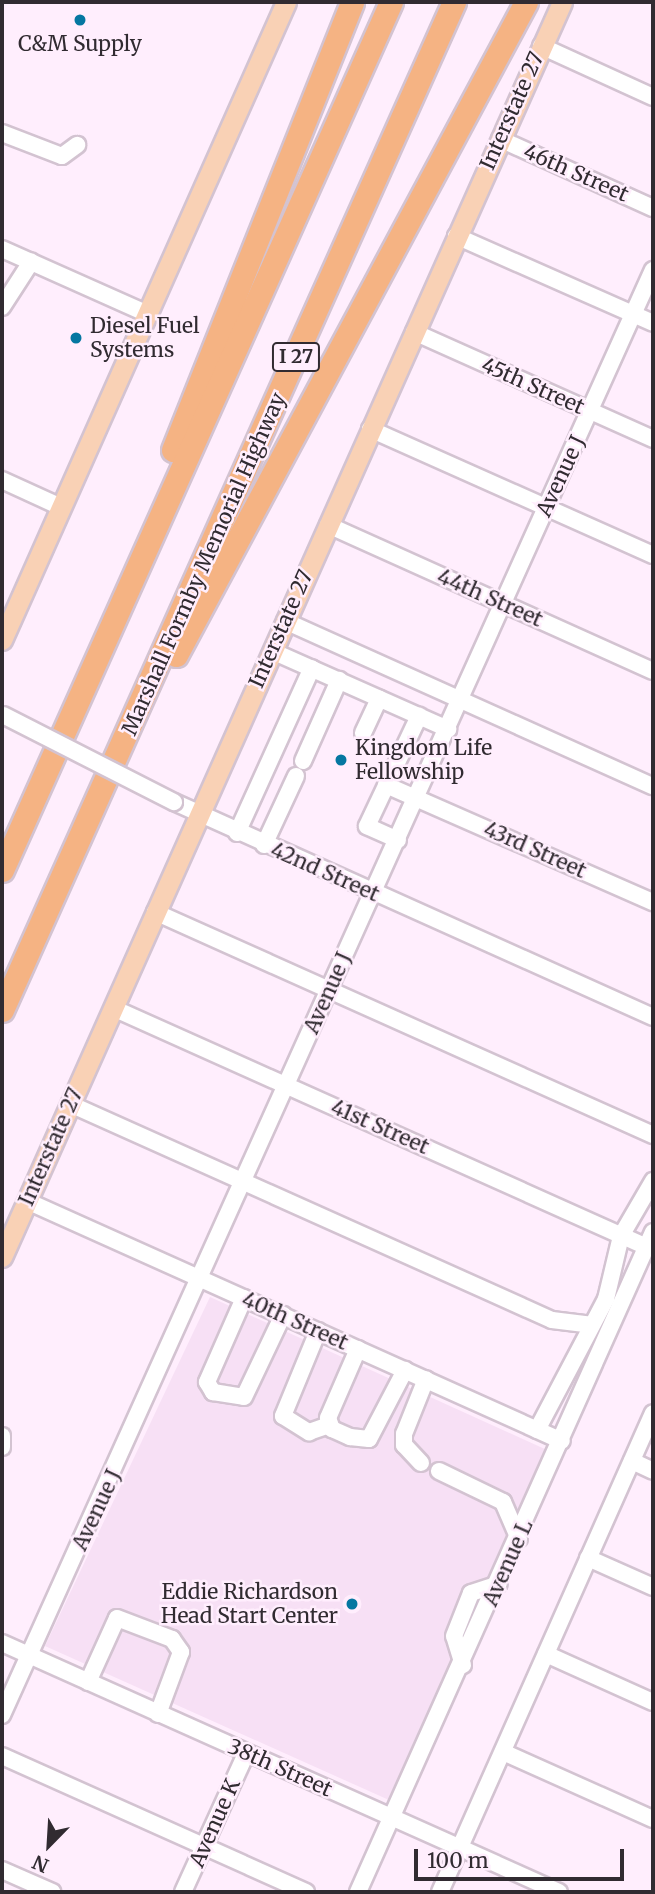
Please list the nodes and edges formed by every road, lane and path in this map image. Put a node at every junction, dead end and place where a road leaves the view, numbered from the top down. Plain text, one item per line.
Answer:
1 (286, 2) edge
2 (352, 2) edge
3 (391, 2) edge
4 (454, 2) edge
5 (526, 2) edge
6 (562, 2) edge
7 (541, 46) junction
8 (653, 97) edge
9 (2, 133) edge
10 (500, 139) junction
11 (77, 145) dead end
12 (653, 208) edge
13 (456, 236) junction
14 (2, 249) edge
15 (31, 262) junction
16 (653, 270) edge
17 (2, 307) edge
18 (148, 314) junction
19 (634, 314) junction
20 (653, 323) edge
21 (414, 332) junction
22 (590, 411) junction
23 (370, 429) junction
24 (653, 439) edge
25 (2, 480) edge
26 (61, 507) junction
27 (546, 507) junction
28 (328, 525) junction
29 (653, 555) edge
30 (503, 604) junction
31 (285, 621) junction
32 (2, 640) edge
33 (272, 651) junction
34 (312, 668) junction
35 (653, 671) edge
36 (339, 680) junction
37 (84, 685) junction
38 (379, 698) junction
39 (460, 701) junction
40 (138, 713) junction
41 (2, 714) edge
42 (419, 716) junction
43 (447, 729) junction
44 (363, 733) dead end
45 (46, 769) junction
46 (386, 785) junction
47 (653, 786) edge
48 (417, 798) junction
49 (199, 814) junction
50 (237, 833) junction
51 (398, 840) junction
52 (264, 845) junction
53 (2, 851) edge
54 (2, 870) edge
55 (373, 894) junction
56 (653, 902) edge
57 (155, 912) junction
58 (329, 990) junction
59 (113, 1008) junction
60 (2, 1010) edge
61 (653, 1017) edge
62 (288, 1086) junction
63 (70, 1104) junction
64 (653, 1135) edge
65 (653, 1181) edge
66 (245, 1183) junction
67 (27, 1201) junction
68 (621, 1236) junction
69 (650, 1239) edge
70 (2, 1257) edge
71 (203, 1279) junction
72 (244, 1298) junction
73 (283, 1315) junction
74 (591, 1325) junction
75 (318, 1331) junction
76 (358, 1349) junction
77 (405, 1370) junction
78 (426, 1380) junction
79 (653, 1413) edge
80 (328, 1425) junction
81 (537, 1430) junction
82 (2, 1436) edge
83 (562, 1441) junction
84 (2, 1447) edge
85 (632, 1461) junction
86 (421, 1463) dead end
87 (439, 1471) dead end
88 (653, 1471) edge
89 (519, 1539) junction
90 (588, 1558) junction
91 (653, 1587) edge
92 (2, 1643) edge
93 (546, 1654) junction
94 (29, 1656) junction
95 (88, 1682) junction
96 (653, 1702) edge
97 (158, 1714) junction
98 (2, 1715) edge
99 (503, 1752) junction
100 (246, 1754) junction
101 (2, 1756) edge
102 (393, 1818) junction
103 (653, 1819) edge
104 (204, 1847) junction
105 (460, 1848) junction
106 (2, 1870) edge
107 (52, 1892) edge
108 (183, 1892) edge
109 (306, 1892) edge
110 (358, 1892) edge
111 (440, 1892) edge
112 (559, 1892) edge

1 - 18 main road
2 - 37 highway
3 - 37 highway, I 27
4 - 40 highway, Marshall Formby Memorial Highway / I 27
5 - 40 highway
6 - 7 main road, Interstate 27
7 - 8 street
7 - 10 main road, Interstate 27
9 - 11 street
10 - 12 street, 46th Street
10 - 13 main road, Interstate 27
13 - 19 street
13 - 21 main road, Interstate 27
14 - 15 street
15 - 17 street
15 - 18 street
16 - 19 street, Avenue J
18 - 26 main road
19 - 20 street
19 - 22 street, Avenue J
21 - 22 street, 45th Street
21 - 23 main road, Interstate 27
22 - 24 street, 45th Street
22 - 27 street, Avenue J
23 - 27 street
23 - 28 main road, Interstate 27
25 - 26 street
26 - 32 main road
27 - 29 street
27 - 30 street, Avenue J
28 - 30 street, 44th Street
28 - 31 main road, Interstate 27
30 - 35 street, 44th Street
30 - 39 street, Avenue J
31 - 33 main road, Interstate 27
31 - 39 street
33 - 34 street
33 - 49 main road, Interstate 27
34 - 36 street
34 - 50 street
36 - 38 street
36 - 52 street
37 - 45 highway, I 27
38 - 42 street
38 - 44 street
39 - 43 street, Avenue J
39 - 47 street
40 - 60 highway, Marshall Formby Memorial Highway / I 27
41 - 49 street, 42nd Street, bridge
42 - 43 street
42 - 46 street
43 - 48 street, Avenue J
45 - 53 highway
45 - 54 highway, I 27
46 - 48 street, 43rd Street
46 - 51 street
48 - 51 street, Avenue J
48 - 56 street, 43rd Street
49 - 50 street, 42nd Street
49 - 57 main road, Interstate 27
50 - 52 street, 42nd Street
51 - 55 street, Avenue J
52 - 55 street, 42nd Street
55 - 58 street, Avenue J
55 - 61 street, 42nd Street
57 - 58 street
57 - 59 main road, Interstate 27
58 - 62 street, Avenue J
58 - 64 street
59 - 62 street, 41st Street
59 - 63 main road, Interstate 27
62 - 66 street, Avenue J
62 - 68 street, 41st Street
63 - 66 street
63 - 67 main road, Interstate 27
65 - 68 street
66 - 71 street, Avenue J
66 - 74 street
67 - 70 main road, Interstate 27
67 - 71 street, 40th Street
68 - 69 street, 41st Street
68 - 74 street
69 - 83 street, Avenue L
71 - 72 street, 40th Street
71 - 94 street, Avenue J
72 - 73 street, 40th Street
72 - 73 street
73 - 75 street, 40th Street
74 - 81 street
75 - 76 street, 40th Street
75 - 80 street
76 - 77 street, 40th Street
76 - 80 street
77 - 78 street, 40th Street
77 - 80 street
78 - 81 street, 40th Street
78 - 86 street
79 - 85 street
81 - 83 street, 40th Street
82 - 84 street
83 - 89 street, Avenue L
85 - 88 street
85 - 90 street
87 - 89 street
89 - 102 street, Avenue L
90 - 91 street
90 - 93 street
92 - 94 street, 38th Street
93 - 96 street
93 - 99 street
94 - 95 street, 38th Street
94 - 98 street, Avenue J
95 - 97 street, 38th Street
95 - 97 street
97 - 100 street, 38th Street
99 - 103 street
99 - 105 street
100 - 102 street, 38th Street
100 - 104 street, Avenue K
101 - 104 street
102 - 105 street, 38th Street
102 - 110 street, Avenue L
104 - 108 street, Avenue K
104 - 109 street
105 - 111 street
105 - 112 street, 38th Street
106 - 107 street

